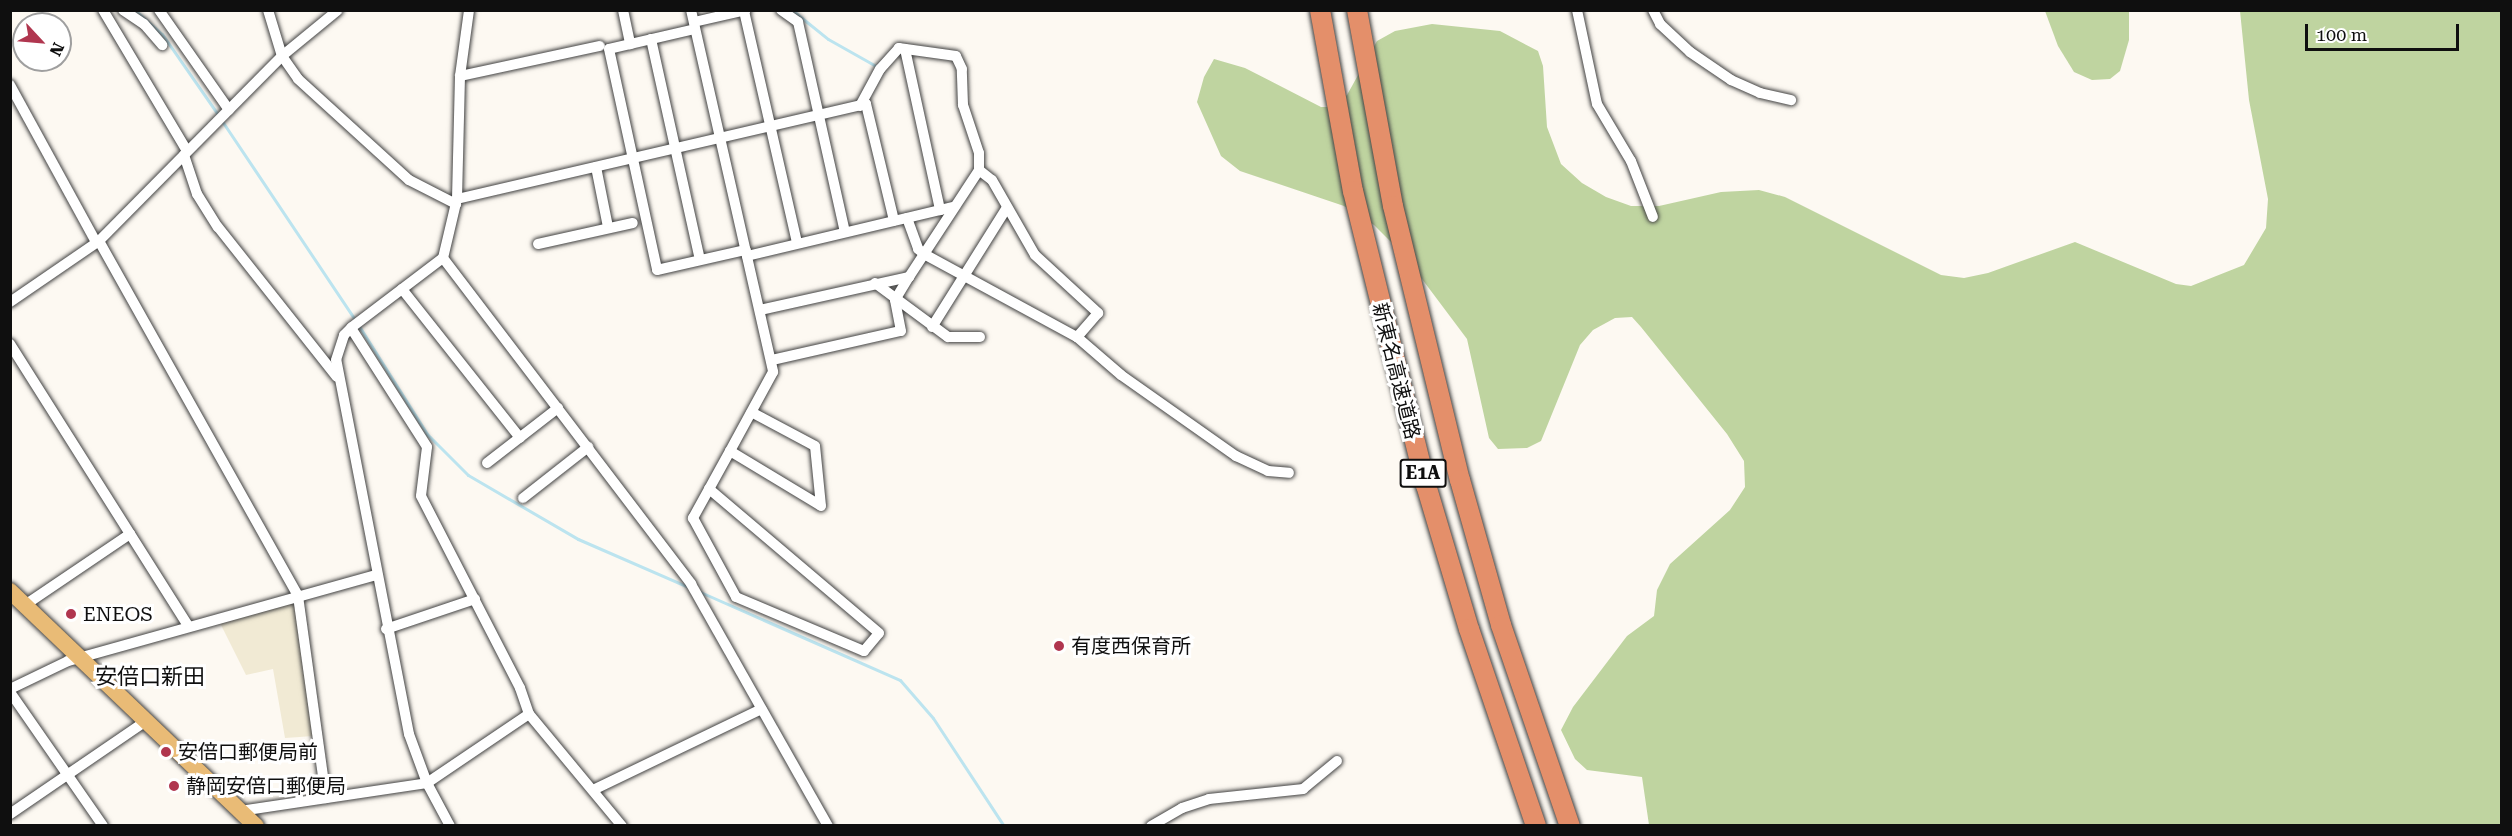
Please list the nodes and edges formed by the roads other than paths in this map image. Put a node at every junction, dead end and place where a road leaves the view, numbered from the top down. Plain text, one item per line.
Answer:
1 (103, 10) edge
2 (123, 10) edge
3 (159, 10) edge
4 (268, 10) edge
5 (338, 10) edge
6 (469, 10) edge
7 (623, 10) edge
8 (691, 10) edge
9 (781, 10) edge
10 (1320, 10) edge
11 (1356, 10) edge
12 (1577, 10) edge
13 (1653, 10) edge
14 (745, 11) edge
15 (694, 25) junction
16 (651, 39) junction
17 (630, 44) junction
18 (162, 45) dead end
19 (600, 46) dead end
20 (905, 49) junction
21 (282, 56) junction
22 (460, 76) junction
23 (10, 85) edge
24 (1791, 100) dead end
25 (860, 106) junction
26 (228, 112) junction
27 (818, 117) junction
28 (770, 127) junction
29 (719, 140) junction
30 (676, 150) junction
31 (186, 153) junction
32 (631, 159) junction
33 (596, 167) junction
34 (979, 170) junction
35 (456, 201) junction
36 (953, 207) junction
37 (1006, 209) junction
38 (940, 210) junction
39 (908, 218) junction
40 (1653, 218) dead end
41 (894, 221) junction
42 (633, 223) dead end
43 (608, 227) junction
44 (845, 232) junction
45 (98, 241) junction
46 (797, 242) junction
47 (538, 244) dead end
48 (747, 253) junction
49 (924, 254) junction
50 (443, 258) junction
51 (700, 260) junction
52 (965, 275) junction
53 (909, 277) junction
54 (875, 284) junction
55 (402, 289) junction
56 (895, 300) junction
57 (11, 301) edge
58 (760, 310) junction
59 (932, 327) junction
60 (351, 328) junction
61 (980, 337) dead end
62 (1077, 337) junction
63 (10, 344) edge
64 (772, 360) junction
65 (337, 377) junction
66 (558, 408) junction
67 (751, 412) junction
68 (520, 438) junction
69 (588, 447) junction
70 (730, 451) junction
71 (487, 463) dead end
72 (1289, 474) dead end
73 (709, 489) junction
74 (523, 498) dead end
75 (130, 534) junction
76 (376, 574) junction
77 (10, 591) edge
78 (298, 596) junction
79 (475, 599) junction
80 (26, 605) junction
81 (188, 626) junction
82 (386, 629) junction
83 (79, 658) junction
84 (10, 691) edge
85 (761, 709) junction
86 (529, 714) junction
87 (146, 721) junction
88 (1337, 761) dead end
89 (68, 774) junction
90 (427, 783) junction
91 (593, 790) junction
92 (326, 798) junction
93 (240, 811) junction
94 (10, 814) edge
95 (103, 825) edge
96 (256, 825) edge
97 (450, 825) edge
98 (622, 825) edge
99 (828, 825) edge
100 (1151, 825) edge
101 (1536, 825) edge
102 (1570, 825) edge

1 - 31 street
2 - 18 street
3 - 26 street
4 - 21 street
5 - 21 street
6 - 22 street
7 - 17 street
8 - 15 street
9 - 27 street
10 - 101 highway, 新東名高速道路 / E1A
11 - 102 highway, 新東名高速道路 / E1A
12 - 40 street
13 - 24 street
14 - 15 street
14 - 28 street
15 - 16 street
15 - 29 street
16 - 17 street
16 - 30 street
17 - 32 street
19 - 22 street
20 - 25 street
20 - 34 street
20 - 38 street
21 - 26 street
21 - 35 street
22 - 35 street
23 - 45 street
25 - 27 street
25 - 41 street
26 - 31 street
27 - 28 street
27 - 44 street
28 - 29 street
28 - 46 street
29 - 30 street
29 - 48 street
30 - 32 street
30 - 51 street
31 - 45 street
31 - 65 street
32 - 33 street
32 - 51 street
33 - 35 street
33 - 43 street
34 - 36 street
34 - 37 street
35 - 50 street
36 - 38 street
36 - 49 street
37 - 52 street
37 - 62 street
38 - 39 street
39 - 41 street
39 - 49 street
41 - 44 street
42 - 43 street
43 - 47 street
44 - 46 street
45 - 57 street
45 - 78 street
46 - 48 street
48 - 51 street
48 - 58 street
49 - 52 street
49 - 53 street
50 - 55 street
50 - 66 street
52 - 59 street
52 - 62 street
53 - 54 street
53 - 56 street
54 - 56 street
54 - 58 street
55 - 60 street
55 - 68 street
56 - 59 street
56 - 64 street
58 - 64 street
59 - 61 street
60 - 65 street
60 - 79 street
62 - 72 street
63 - 75 street
64 - 67 street
65 - 76 street
66 - 68 street
66 - 69 street
67 - 70 street
67 - 70 street
68 - 71 street
69 - 74 street
69 - 85 street
70 - 73 street
73 - 73 street
75 - 80 street
75 - 81 street
76 - 78 street
76 - 82 street
77 - 80 main road
78 - 81 street
78 - 92 street
79 - 82 street
79 - 86 street
80 - 83 main road
81 - 83 street
82 - 90 street
83 - 84 street
83 - 87 main road
84 - 89 street
85 - 91 street
85 - 99 street
86 - 90 street
86 - 91 street
87 - 89 street
87 - 93 main road
88 - 100 street
89 - 94 street
89 - 95 street
90 - 92 street
90 - 97 street
91 - 98 street
92 - 93 street
93 - 96 main road

